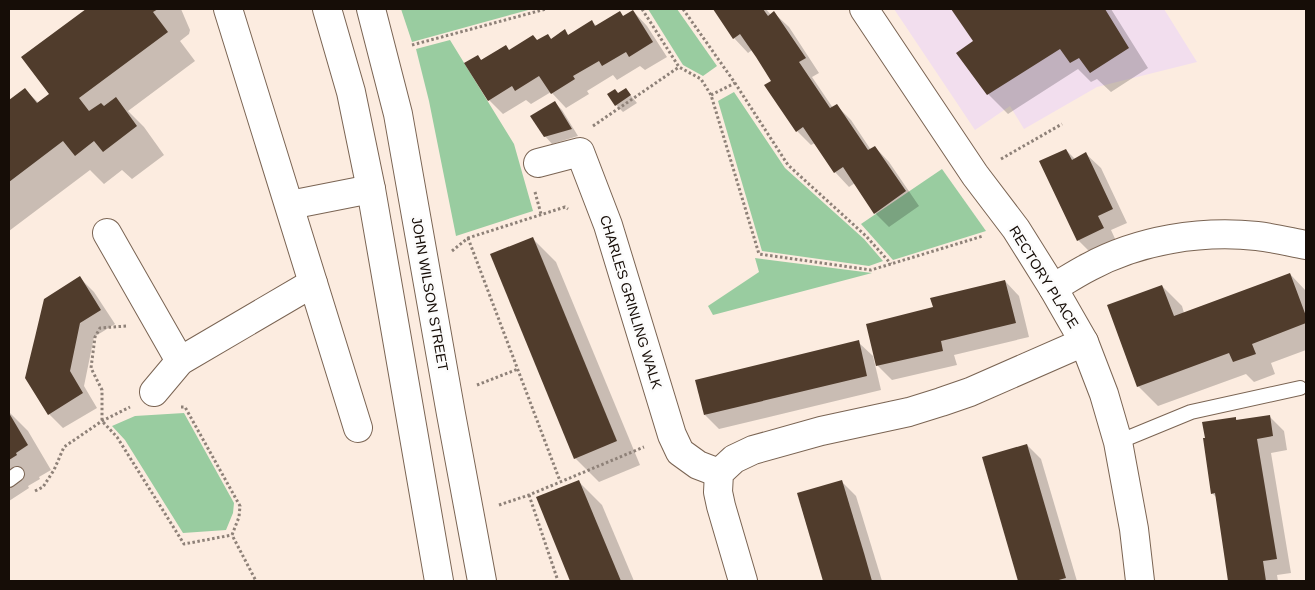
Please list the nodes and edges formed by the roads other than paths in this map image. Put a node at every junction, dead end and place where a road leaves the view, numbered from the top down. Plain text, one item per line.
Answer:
1 (228, 9) edge
2 (327, 9) edge
3 (371, 9) edge
4 (864, 9) edge
5 (538, 163) dead end
6 (370, 189) junction
7 (290, 206) junction
8 (107, 233) dead end
9 (1306, 245) edge
10 (313, 283) junction
11 (1053, 288) junction
12 (1084, 342) junction
13 (180, 361) junction
14 (1300, 388) dead end
15 (146, 399) road end
16 (358, 428) dead end
17 (1118, 442) junction
18 (719, 473) junction
19 (439, 581) edge
20 (482, 581) edge
21 (743, 581) edge
22 (1140, 581) edge

1 - 7 main road
2 - 6 main road
3 - 20 main road, JOHN WILSON STREET
4 - 11 main road, RECTORY PLACE
5 - 18 main road, CHARLES GRINLING WALK
6 - 7 main road
6 - 19 main road
7 - 10 main road
8 - 13 main road
9 - 11 main road
10 - 13 main road
10 - 16 main road
11 - 12 main road, RECTORY PLACE
12 - 17 main road, RECTORY PLACE
12 - 18 main road
13 - 15 main road
14 - 17 lane
17 - 22 main road, RECTORY PLACE
18 - 21 main road

